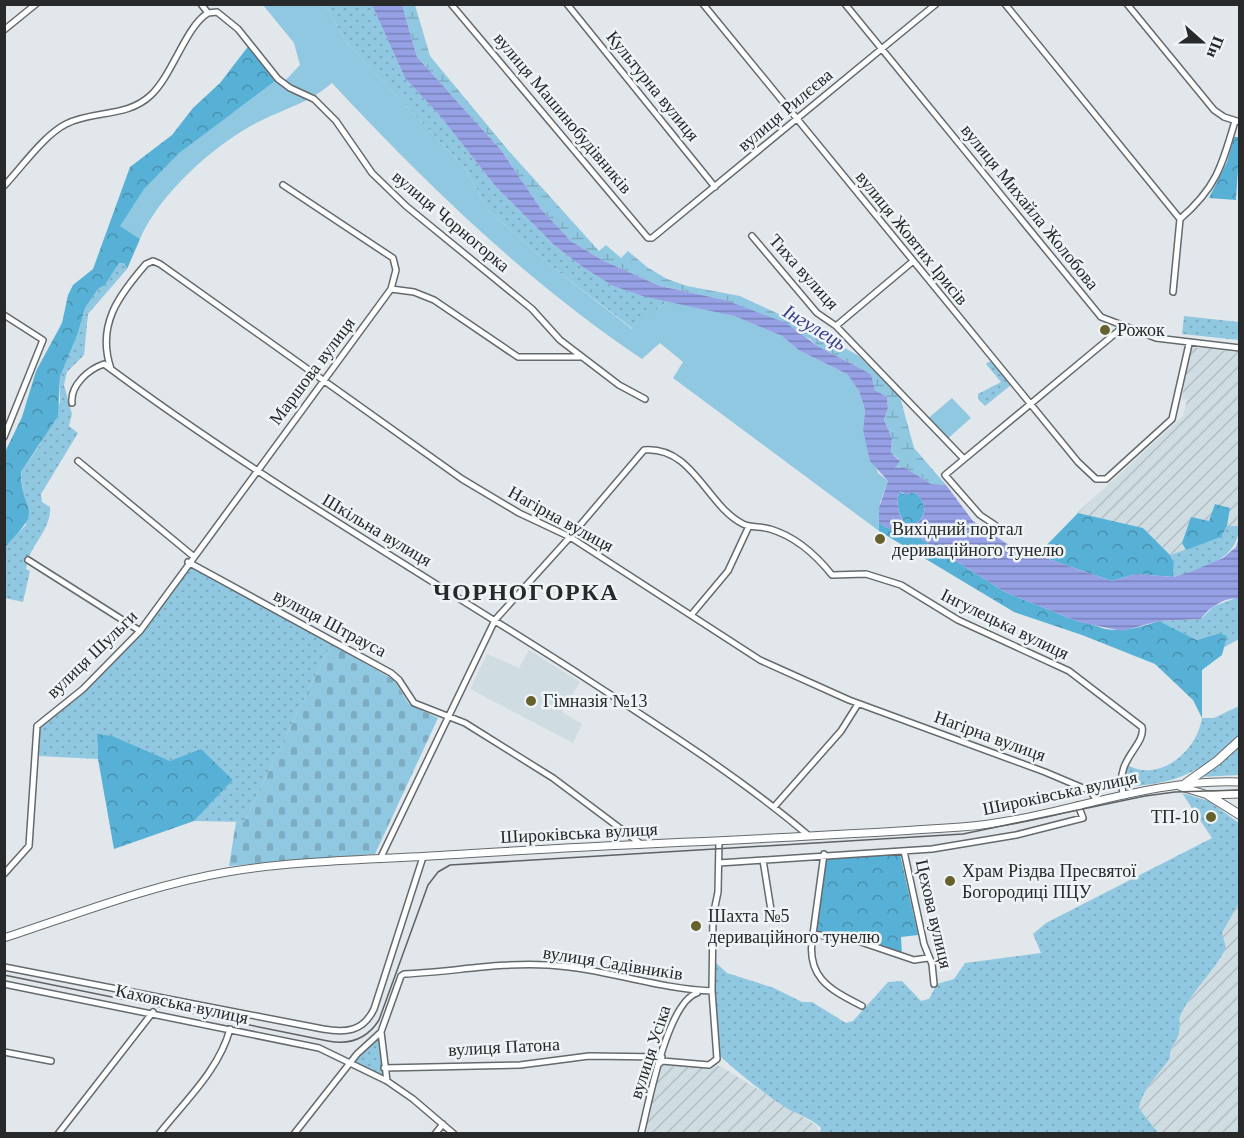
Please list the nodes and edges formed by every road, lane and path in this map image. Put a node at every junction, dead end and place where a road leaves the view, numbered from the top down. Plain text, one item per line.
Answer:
1 (36, 4) edge
2 (201, 4) edge
3 (451, 4) edge
4 (567, 4) edge
5 (703, 4) edge
6 (845, 4) edge
7 (936, 4) edge
8 (1005, 4) edge
9 (1127, 4) edge
10 (208, 13) junction
11 (4, 30) edge
12 (882, 49) junction
13 (797, 120) junction
14 (1237, 122) edge
15 (283, 185) dead end
16 (4, 186) edge
17 (715, 187) junction
18 (1180, 219) junction
19 (752, 236) dead end
20 (652, 238) joint
21 (912, 262) junction
22 (391, 289) junction
23 (1173, 292) dead end
24 (4, 315) edge
25 (836, 326) junction
26 (1123, 327) junction
27 (1189, 344) junction
28 (1239, 348) edge
29 (581, 357) junction
30 (111, 369) junction
31 (324, 381) junction
32 (645, 399) dead end
33 (72, 403) dead end
34 (1030, 403) junction
35 (4, 437) edge
36 (963, 458) junction
37 (78, 461) dead end
38 (256, 470) junction
39 (995, 525) dead end
40 (749, 526) junction
41 (570, 537) junction
42 (193, 556) junction
43 (28, 560) dead end
44 (188, 562) junction
45 (692, 614) junction
46 (495, 620) junction
47 (140, 631) junction
48 (858, 704) junction
49 (448, 716) junction
50 (1239, 740) edge
51 (1239, 781) edge
52 (1186, 783) junction
53 (1160, 787) junction
54 (1123, 793) junction
55 (1208, 795) junction
56 (1239, 795) edge
57 (1097, 800) junction
58 (1078, 805) junction
59 (774, 807) junction
60 (1239, 815) edge
61 (808, 835) junction
62 (719, 841) junction
63 (641, 844) junction
64 (904, 851) junction
65 (824, 854) junction
66 (423, 857) junction
67 (380, 859) junction
68 (763, 861) junction
69 (719, 863) junction
70 (4, 874) edge
71 (771, 910) dead end
72 (813, 934) junction
73 (4, 938) edge
74 (928, 958) junction
75 (4, 967) edge
76 (4, 984) edge
77 (934, 984) dead end
78 (701, 991) junction
79 (712, 991) junction
80 (862, 1006) dead end
81 (153, 1012) junction
82 (230, 1029) junction
83 (381, 1032) junction
84 (4, 1052) edge
85 (662, 1057) junction
86 (51, 1061) dead end
87 (350, 1063) junction
88 (660, 1063) junction
89 (384, 1068) junction
90 (387, 1081) junction
91 (443, 1124) junction
92 (58, 1134) edge
93 (159, 1134) edge
94 (294, 1134) edge
95 (435, 1134) edge
96 (454, 1134) edge
97 (641, 1134) edge

1 - 11 street
2 - 10 street, вулиця Чорногорка
3 - 20 street, вулиця Машинобудівників
4 - 17 street, Культурна вулиця
5 - 13 street, вулиця Жовтих Ірисів
6 - 12 street, вулиця Михайла Жолобова
7 - 12 street, вулиця Рилєєва
8 - 18 street
9 - 14 street
10 - 16 street
10 - 29 street, вулиця Чорногорка
12 - 13 street, вулиця Рилєєва
12 - 26 street, вулиця Михайла Жолобова
13 - 17 street, вулиця Рилєєва
13 - 21 street, вулиця Жовтих Ірисів
14 - 18 street
15 - 22 street
17 - 20 street, вулиця Рилєєва
18 - 23 street
19 - 25 street, Тиха вулиця
21 - 25 street
21 - 34 street, вулиця Жовтих Ірисів
22 - 29 street
22 - 31 street, Маршова вулиця
24 - 35 street
25 - 36 street, Тиха вулиця
26 - 27 street, вулиця Михайла Жолобова
26 - 34 street
27 - 28 street, вулиця Михайла Жолобова
27 - 34 street, вулиця Жовтих Ірисів
29 - 32 street, вулиця Чорногорка
30 - 31 street, Нагірна вулиця
30 - 33 street, Шкільна вулиця
30 - 38 street, Шкільна вулиця
31 - 38 street, Маршова вулиця
31 - 41 street, Нагірна вулиця
34 - 36 street
36 - 39 street
37 - 42 street
38 - 42 street, вулиця Шульги
38 - 46 street, Шкільна вулиця
40 - 41 street, Інгулецька вулиця
40 - 45 street
40 - 54 street, Інгулецька вулиця
41 - 45 street, Нагірна вулиця
41 - 46 street
42 - 44 street, вулиця Шульги
43 - 47 street
44 - 47 street, вулиця Шульги
44 - 49 street, вулиця Штрауса
45 - 48 street, Нагірна вулиця
46 - 49 street
46 - 59 street, Шкільна вулиця
47 - 70 street, вулиця Шульги
48 - 57 street, Нагірна вулиця
48 - 59 street
49 - 63 street, вулиця Штрауса
49 - 67 street
50 - 52 main road
51 - 52 main road
52 - 53 main road
53 - 54 main road, Широківська вулиця
53 - 55 main road
54 - 57 main road, Широківська вулиця
55 - 56 main road
55 - 60 main road
57 - 58 main road, Широківська вулиця
58 - 61 main road, Широківська вулиця
58 - 64 street
59 - 61 street, Шкільна вулиця
61 - 62 main road, Широківська вулиця
62 - 63 main road, Широківська вулиця
62 - 69 street
63 - 66 main road, Широківська вулиця
64 - 65 street
64 - 74 street, Цехова вулиця
65 - 68 street
65 - 72 street
66 - 67 main road, Широківська вулиця
66 - 75 street
67 - 73 main road, Широківська вулиця
68 - 69 street
68 - 71 street
69 - 79 street
72 - 74 street
72 - 80 street
74 - 77 street, Цехова вулиця
76 - 81 street, Каховська вулиця
78 - 79 street, вулиця Садівників
78 - 83 street, вулиця Садівників
78 - 85 street, вулиця Усіка
79 - 88 street
81 - 82 street, Каховська вулиця
81 - 92 street
82 - 87 street, Каховська вулиця
82 - 93 street
83 - 87 street
83 - 89 street
84 - 86 street
85 - 88 street, вулиця Усіка
85 - 89 street, вулиця Патона
87 - 90 street, Каховська вулиця
87 - 94 street
88 - 97 street, вулиця Усіка
89 - 90 street
90 - 91 street, Каховська вулиця
91 - 95 street
91 - 96 street, Каховська вулиця

